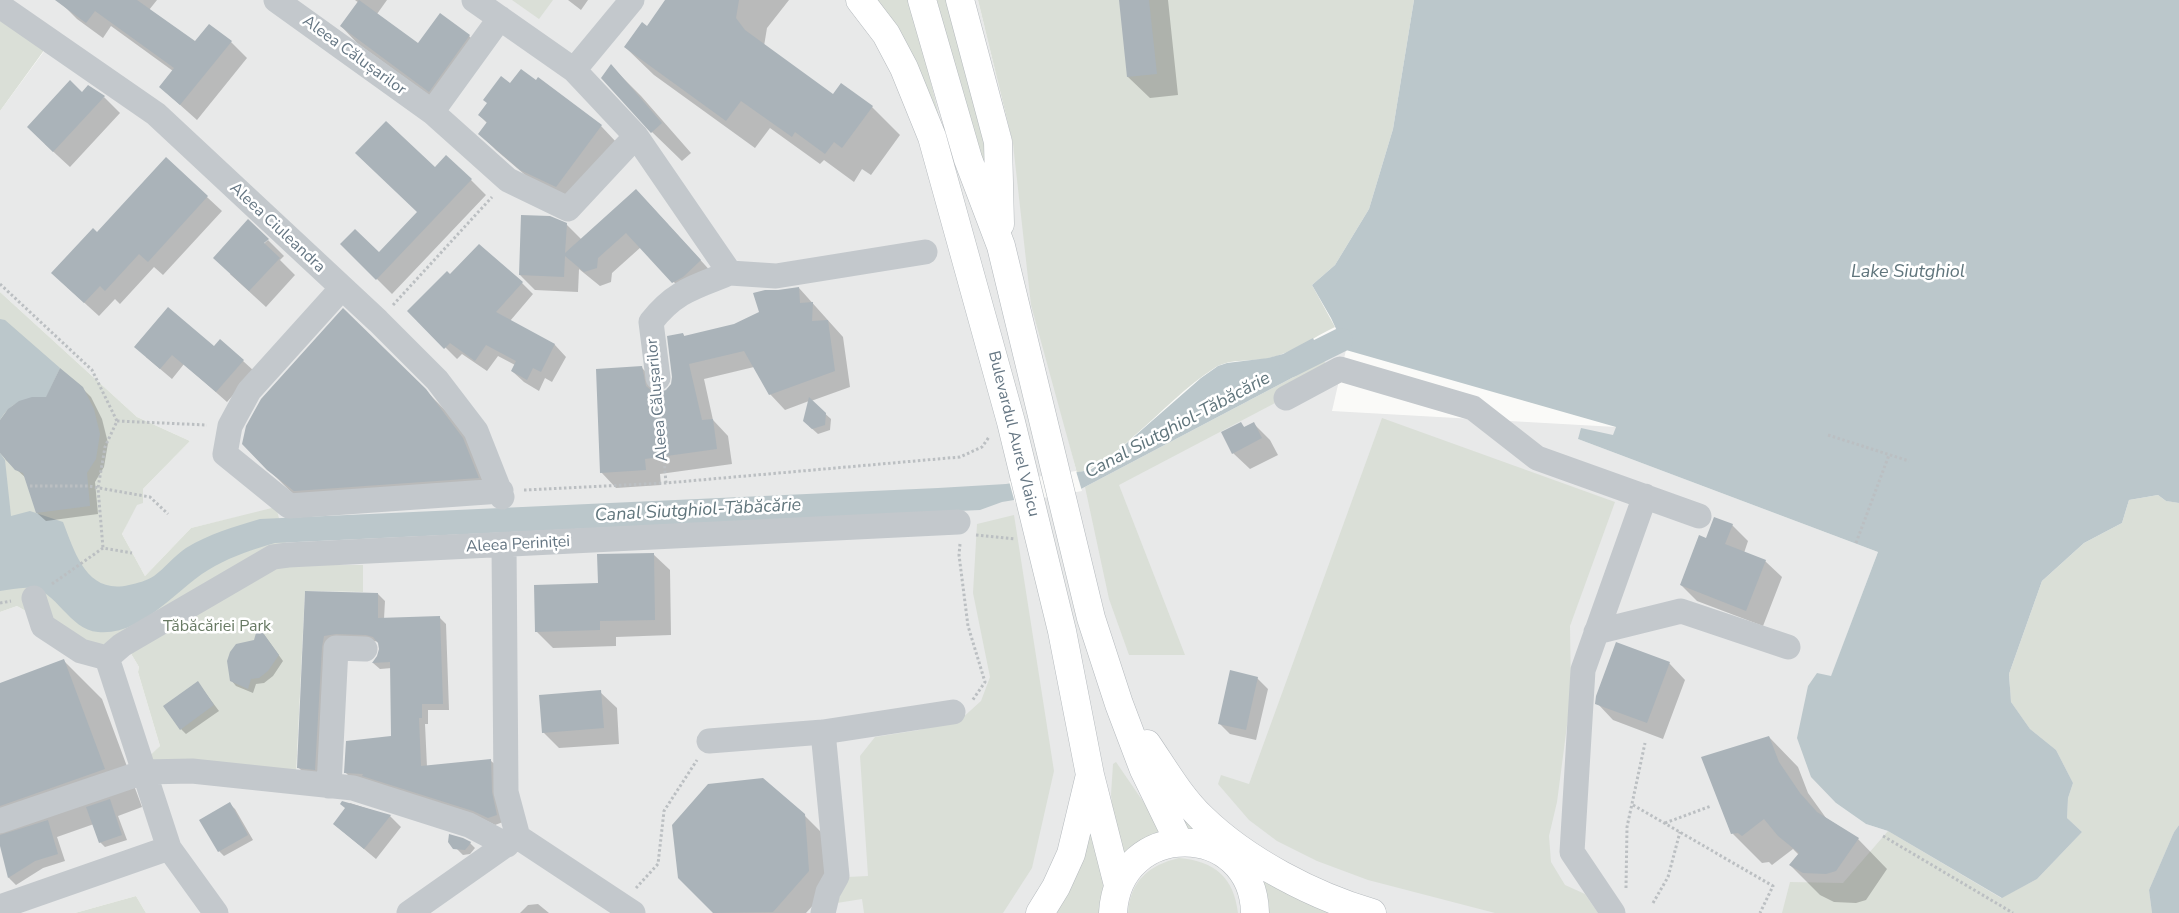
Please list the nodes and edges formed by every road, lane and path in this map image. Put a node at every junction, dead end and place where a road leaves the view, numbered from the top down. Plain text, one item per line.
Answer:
1 (276, 0) edge
2 (474, 0) edge
3 (632, 0) edge
4 (860, 0) edge
5 (922, 0) edge
6 (960, 0) edge
7 (0, 6) edge
8 (500, 18) junction
9 (574, 70) junction
10 (432, 112) junction
11 (636, 136) junction
12 (508, 180) junction
13 (1001, 246) junction
14 (925, 252) dead end
15 (730, 273) junction
16 (0, 284) edge
17 (341, 288) junction
18 (400, 298) dead end
19 (658, 378) joint
20 (1286, 398) dead end
21 (117, 421) junction
22 (230, 426) junction
23 (1002, 427) junction
24 (1828, 435) dead end
25 (1889, 455) junction
26 (1909, 461) dead end
27 (666, 483) junction
28 (30, 486) dead end
29 (98, 488) junction
30 (502, 494) junction
31 (1645, 496) junction
32 (168, 514) dead end
33 (1699, 516) dead end
34 (960, 528) junction
35 (1030, 540) junction
36 (1856, 543) dead end
37 (504, 546) junction
38 (103, 548) junction
39 (132, 553) dead end
40 (34, 598) joint
41 (1596, 632) junction
42 (1788, 647) dead end
43 (365, 649) dead end
44 (107, 658) junction
45 (1119, 704) junction
46 (953, 712) joint
47 (823, 732) junction
48 (709, 741) joint
49 (1645, 743) dead end
50 (144, 772) junction
51 (1090, 775) junction
52 (329, 786) junction
53 (1633, 805) junction
54 (1711, 806) dead end
55 (0, 821) edge
56 (1664, 823) junction
57 (1680, 832) junction
58 (1883, 836) dead end
59 (512, 841) junction
60 (1179, 842) junction
61 (169, 848) junction
62 (1118, 886) junction
63 (1653, 902) dead end
64 (1620, 904) edge
65 (0, 907) edge
66 (627, 909) edge
67 (216, 913) edge
68 (408, 913) edge
69 (823, 913) edge
70 (1040, 913) edge
71 (1113, 913) edge
72 (1255, 913) edge
73 (1372, 913) edge
74 (1760, 913) edge
75 (2013, 913) edge

1 - 10 street, Aleea Călușarilor
2 - 8 street
3 - 9 street
4 - 23 main road, Bulevardul Aurel Vlaicu
5 - 13 main road, Bulevardul Aurel Vlaicu
6 - 13 main road
7 - 17 street, Aleea Ciuleandra
8 - 9 street
8 - 10 street
9 - 11 street
10 - 12 street, Aleea Călușarilor
11 - 12 street, Aleea Călușarilor
11 - 15 street
12 - 18 path
13 - 45 main road, Bulevardul Aurel Vlaicu
14 - 15 street, Aleea Călușarilor
15 - 19 street, Aleea Călușarilor
16 - 21 path
17 - 22 street
17 - 30 street, Aleea Ciuleandra
19 - 27 path, Aleea Călușarilor
20 - 31 street
21 - 22 path
21 - 29 path
22 - 30 street
23 - 27 path
23 - 35 main road, Bulevardul Aurel Vlaicu
24 - 25 path
25 - 26 path
25 - 36 path
27 - 30 path
28 - 29 path
29 - 32 path
29 - 38 path
31 - 33 street
31 - 41 street
34 - 35 path
34 - 37 street, Aleea Periniței
34 - 46 path
35 - 51 main road, Bulevardul Aurel Vlaicu
37 - 44 street, Aleea Periniței
37 - 59 street
38 - 39 path
38 - 40 path
40 - 44 street
41 - 42 street
41 - 64 street
43 - 52 street
44 - 50 street
45 - 60 main road, Bulevardul Aurel Vlaicu
45 - 73 main road
46 - 47 street
47 - 48 street
47 - 69 street
48 - 66 path
49 - 53 path
50 - 52 street
50 - 55 street
50 - 61 street
51 - 62 main road, Bulevardul Aurel Vlaicu
51 - 70 main road
52 - 59 street
53 - 56 path
53 - 64 path
54 - 56 path
56 - 57 path
57 - 63 path
57 - 74 path
58 - 75 path
59 - 66 street
59 - 68 street
60 - 62 main road
60 - 72 main road
61 - 65 street
61 - 67 street
62 - 71 main road

